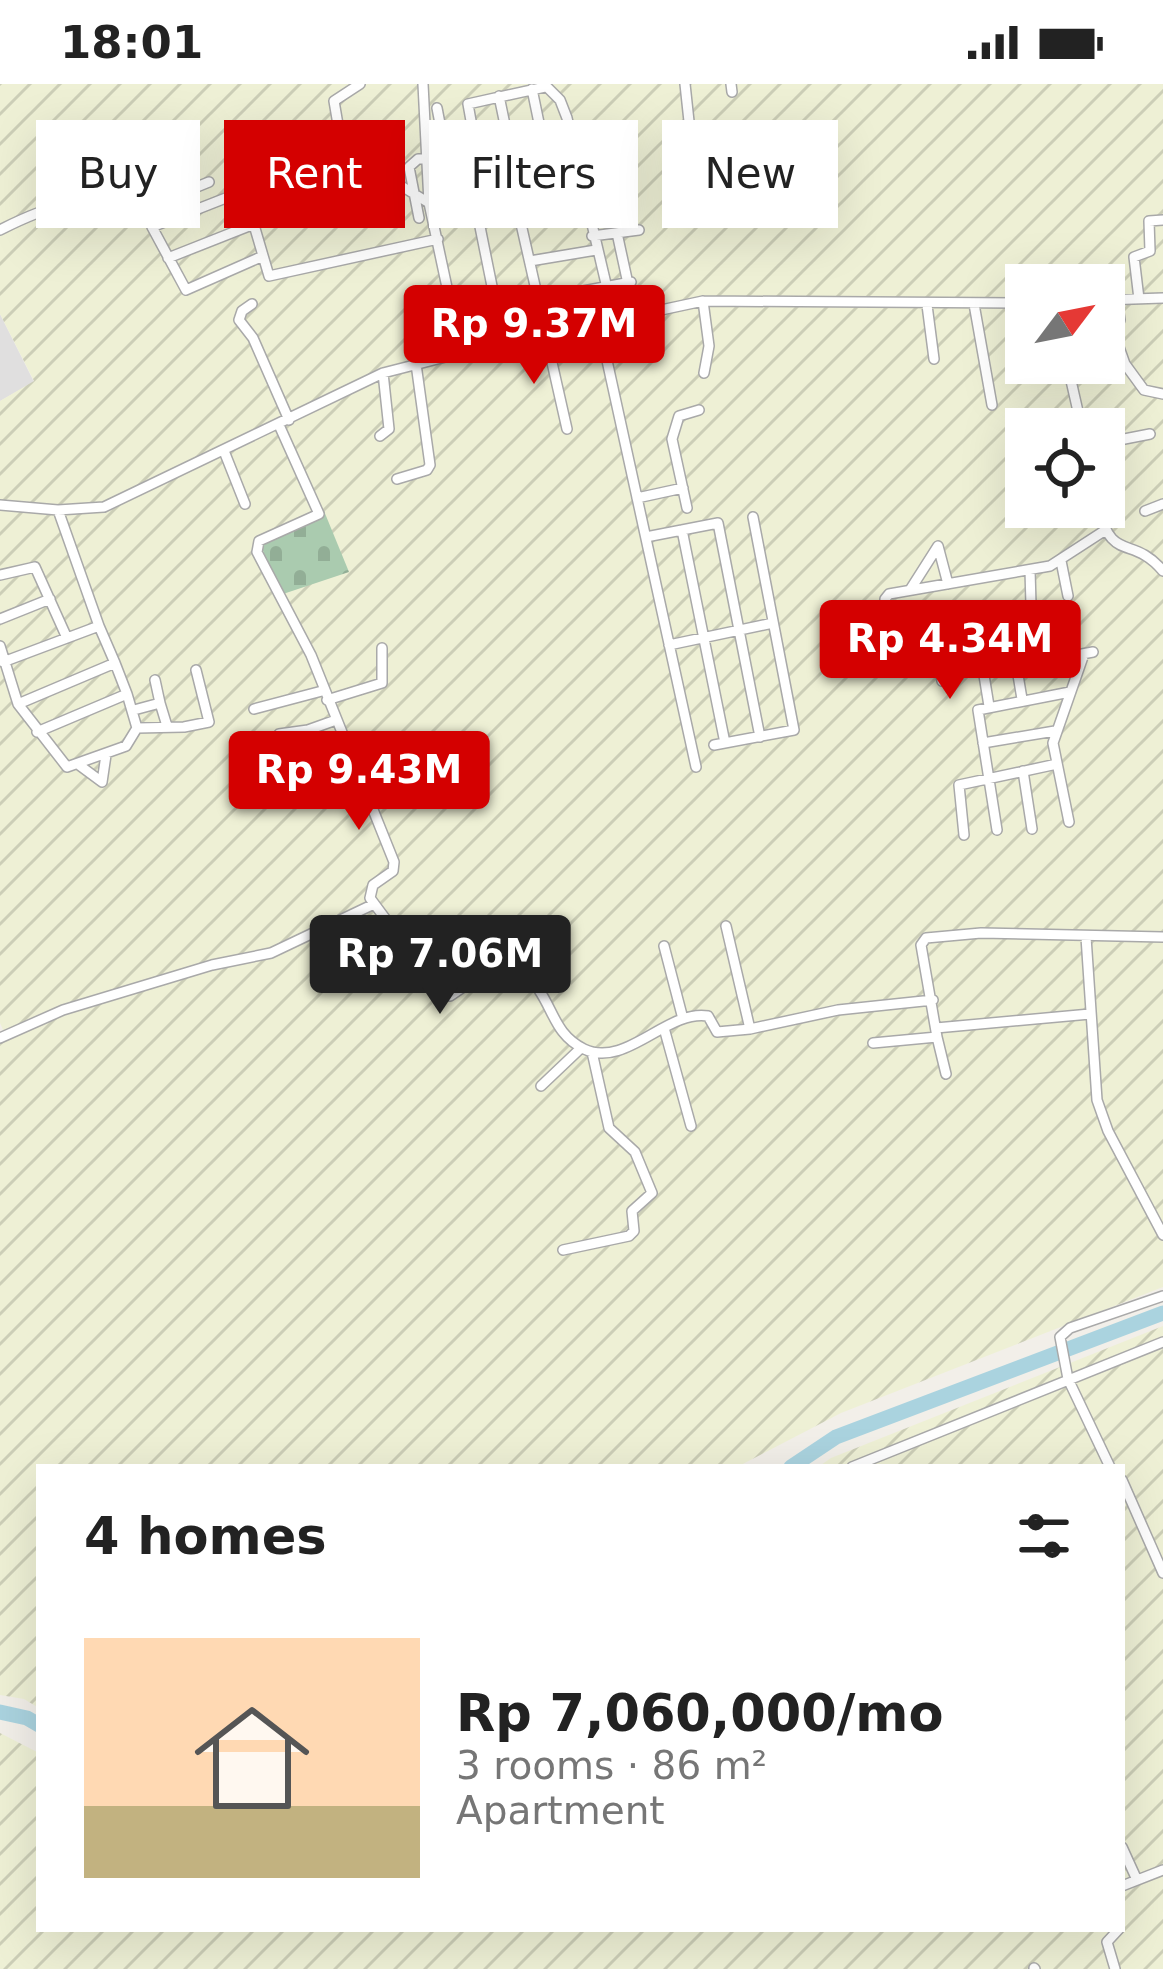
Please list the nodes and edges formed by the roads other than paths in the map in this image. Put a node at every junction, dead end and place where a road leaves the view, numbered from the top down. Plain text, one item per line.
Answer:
1 (360, 84) edge
2 (423, 84) edge
3 (685, 84) edge
4 (544, 86) edge
5 (532, 89) junction
6 (499, 97) junction
7 (437, 108) dead end
8 (439, 120) edge
9 (469, 120) edge
10 (503, 120) edge
11 (538, 120) edge
12 (567, 120) edge
13 (690, 120) edge
14 (428, 159) junction
15 (209, 182) dead end
16 (412, 192) junction
17 (224, 199) edge
18 (429, 203) joint
19 (419, 218) dead end
20 (1163, 220) edge
21 (244, 228) edge
22 (255, 228) edge
23 (435, 228) edge
24 (484, 228) edge
25 (523, 228) edge
26 (590, 228) edge
27 (0, 230) edge
28 (639, 230) dead end
29 (617, 233) junction
30 (592, 236) junction
31 (438, 239) junction
32 (596, 250) junction
33 (263, 256) junction
34 (168, 258) junction
35 (530, 261) junction
36 (629, 282) junction
37 (607, 288) junction
38 (1163, 298) edge
39 (538, 299) junction
40 (1125, 299) edge
41 (1139, 299) junction
42 (703, 301) junction
43 (1005, 303) edge
44 (253, 304) dead end
45 (974, 304) junction
46 (927, 305) junction
47 (496, 306) junction
48 (456, 315) junction
49 (635, 316) junction
50 (599, 324) junction
51 (546, 336) junction
52 (461, 353) junction
53 (934, 359) dead end
54 (416, 364) junction
55 (1125, 364) edge
56 (704, 373) dead end
57 (383, 374) junction
58 (1163, 394) edge
59 (992, 405) dead end
60 (699, 410) dead end
61 (284, 422) junction
62 (567, 429) dead end
63 (1150, 434) dead end
64 (380, 436) dead end
65 (1125, 439) edge
66 (224, 451) junction
67 (397, 479) dead end
68 (683, 488) junction
69 (637, 498) junction
70 (245, 504) dead end
71 (1163, 504) edge
72 (0, 505) edge
73 (687, 508) dead end
74 (58, 510) junction
75 (1145, 511) dead end
76 (753, 517) dead end
77 (1103, 528) edge
78 (682, 530) junction
79 (1104, 531) junction
80 (646, 537) junction
81 (1158, 555) edge
82 (1061, 561) junction
83 (1030, 570) junction
84 (1163, 571) edge
85 (0, 574) edge
86 (948, 584) junction
87 (910, 590) junction
88 (1068, 596) dead end
89 (50, 599) junction
90 (1007, 609) junction
91 (974, 614) junction
92 (0, 619) edge
93 (937, 620) junction
94 (773, 623) junction
95 (99, 626) junction
96 (739, 630) junction
97 (67, 638) junction
98 (704, 638) junction
99 (669, 645) junction
100 (0, 646) edge
101 (382, 648) dead end
102 (3, 662) junction
103 (115, 664) junction
104 (1017, 666) junction
105 (196, 670) dead end
106 (155, 680) dead end
107 (1070, 692) junction
108 (127, 694) junction
109 (324, 696) junction
110 (1022, 699) junction
111 (18, 704) junction
112 (160, 704) junction
113 (988, 706) junction
114 (254, 709) dead end
115 (134, 710) junction
116 (336, 720) junction
117 (167, 726) junction
118 (136, 728) junction
119 (1055, 731) junction
120 (37, 732) junction
121 (279, 734) dead end
122 (760, 736) junction
123 (983, 742) junction
124 (106, 755) junction
125 (79, 764) junction
126 (1057, 764) junction
127 (696, 766) dead end
128 (1023, 771) junction
129 (989, 778) junction
130 (1069, 822) dead end
131 (1032, 829) dead end
132 (997, 830) dead end
133 (964, 835) dead end
134 (374, 904) junction
135 (726, 926) dead end
136 (1086, 937) junction
137 (1163, 937) edge
138 (664, 946) dead end
139 (933, 1000) junction
140 (1090, 1014) junction
141 (682, 1018) junction
142 (664, 1028) junction
143 (750, 1029) junction
144 (937, 1032) junction
145 (0, 1038) edge
146 (873, 1043) dead end
147 (586, 1050) junction
148 (946, 1074) dead end
149 (541, 1086) dead end
150 (691, 1126) dead end
151 (1163, 1235) edge
152 (563, 1250) dead end
153 (1163, 1296) edge
154 (1163, 1342) edge
155 (1067, 1375) junction
156 (859, 1464) edge
157 (1109, 1464) edge
158 (1125, 1487) edge
159 (1163, 1573) edge
160 (1125, 1854) edge
161 (1163, 1870) edge
162 (1137, 1880) junction
163 (1125, 1885) edge
164 (1116, 1932) edge
165 (1115, 1969) edge

1 - 16 street
2 - 14 street
3 - 13 street
4 - 5 street
4 - 12 street
5 - 6 street
5 - 11 street
6 - 9 street
6 - 10 street
7 - 8 street
14 - 16 street
14 - 18 street
15 - 27 street
16 - 18 street
16 - 19 street
17 - 34 street
20 - 41 street
21 - 34 street
22 - 33 street
23 - 31 street
24 - 47 street
25 - 35 street
26 - 30 street
28 - 29 street
29 - 30 street
29 - 36 street
30 - 32 street
31 - 33 street
31 - 48 street
32 - 35 street
32 - 37 street
33 - 34 street
35 - 39 street
36 - 37 street
36 - 49 street
37 - 39 street
38 - 41 street
39 - 47 street
40 - 41 street
42 - 46 street
42 - 49 street
42 - 56 street
43 - 45 street
44 - 61 street
45 - 46 street
45 - 59 street
46 - 53 street
47 - 48 street
48 - 52 street
49 - 50 street
50 - 51 street
50 - 69 street
51 - 52 street
51 - 62 street
52 - 54 street
54 - 57 street
54 - 67 street
55 - 58 street
57 - 61 street
57 - 64 street
60 - 68 street
61 - 66 street
61 - 109 street
63 - 65 street
66 - 70 street
66 - 74 street
68 - 69 street
68 - 73 street
69 - 80 street
71 - 75 street
72 - 74 street
74 - 95 street
76 - 94 street
77 - 79 street
78 - 80 street
78 - 96 street
78 - 98 street
79 - 81 street
79 - 82 street
80 - 99 street
81 - 84 street
82 - 83 street
82 - 88 street
83 - 86 street
83 - 90 street
85 - 89 street
86 - 87 street
86 - 87 street
87 - 93 street
89 - 92 street
89 - 97 street
90 - 91 street
90 - 104 street
91 - 93 street
91 - 113 street
93 - 93 street
94 - 96 street
94 - 122 street
95 - 97 street
95 - 103 street
96 - 98 street
96 - 122 street
97 - 102 street
98 - 99 street
98 - 122 street
99 - 127 street
100 - 102 street
101 - 109 street
102 - 111 street
103 - 108 street
103 - 111 street
104 - 107 street
104 - 110 street
105 - 117 street
106 - 112 street
107 - 110 street
107 - 119 street
108 - 115 street
108 - 120 street
109 - 114 street
109 - 116 street
110 - 113 street
111 - 120 street
112 - 115 street
112 - 117 street
113 - 123 street
115 - 118 street
116 - 121 street
116 - 134 street
117 - 118 street
118 - 124 street
119 - 123 street
119 - 126 street
120 - 125 street
123 - 129 street
124 - 125 street
124 - 125 street
126 - 128 street
126 - 130 street
128 - 129 street
128 - 131 street
129 - 132 street
129 - 133 street
134 - 145 street
134 - 147 street
135 - 143 street
136 - 137 street
136 - 139 street
136 - 140 street
138 - 141 street
139 - 143 street
139 - 144 street
140 - 144 street
140 - 151 street
141 - 142 street
141 - 143 street
142 - 147 street
142 - 150 street
144 - 146 street
144 - 148 street
147 - 149 street
147 - 152 street
153 - 155 street
154 - 155 street
155 - 156 street
155 - 157 street
158 - 159 street
160 - 162 street
161 - 162 street
162 - 163 street
164 - 165 street

